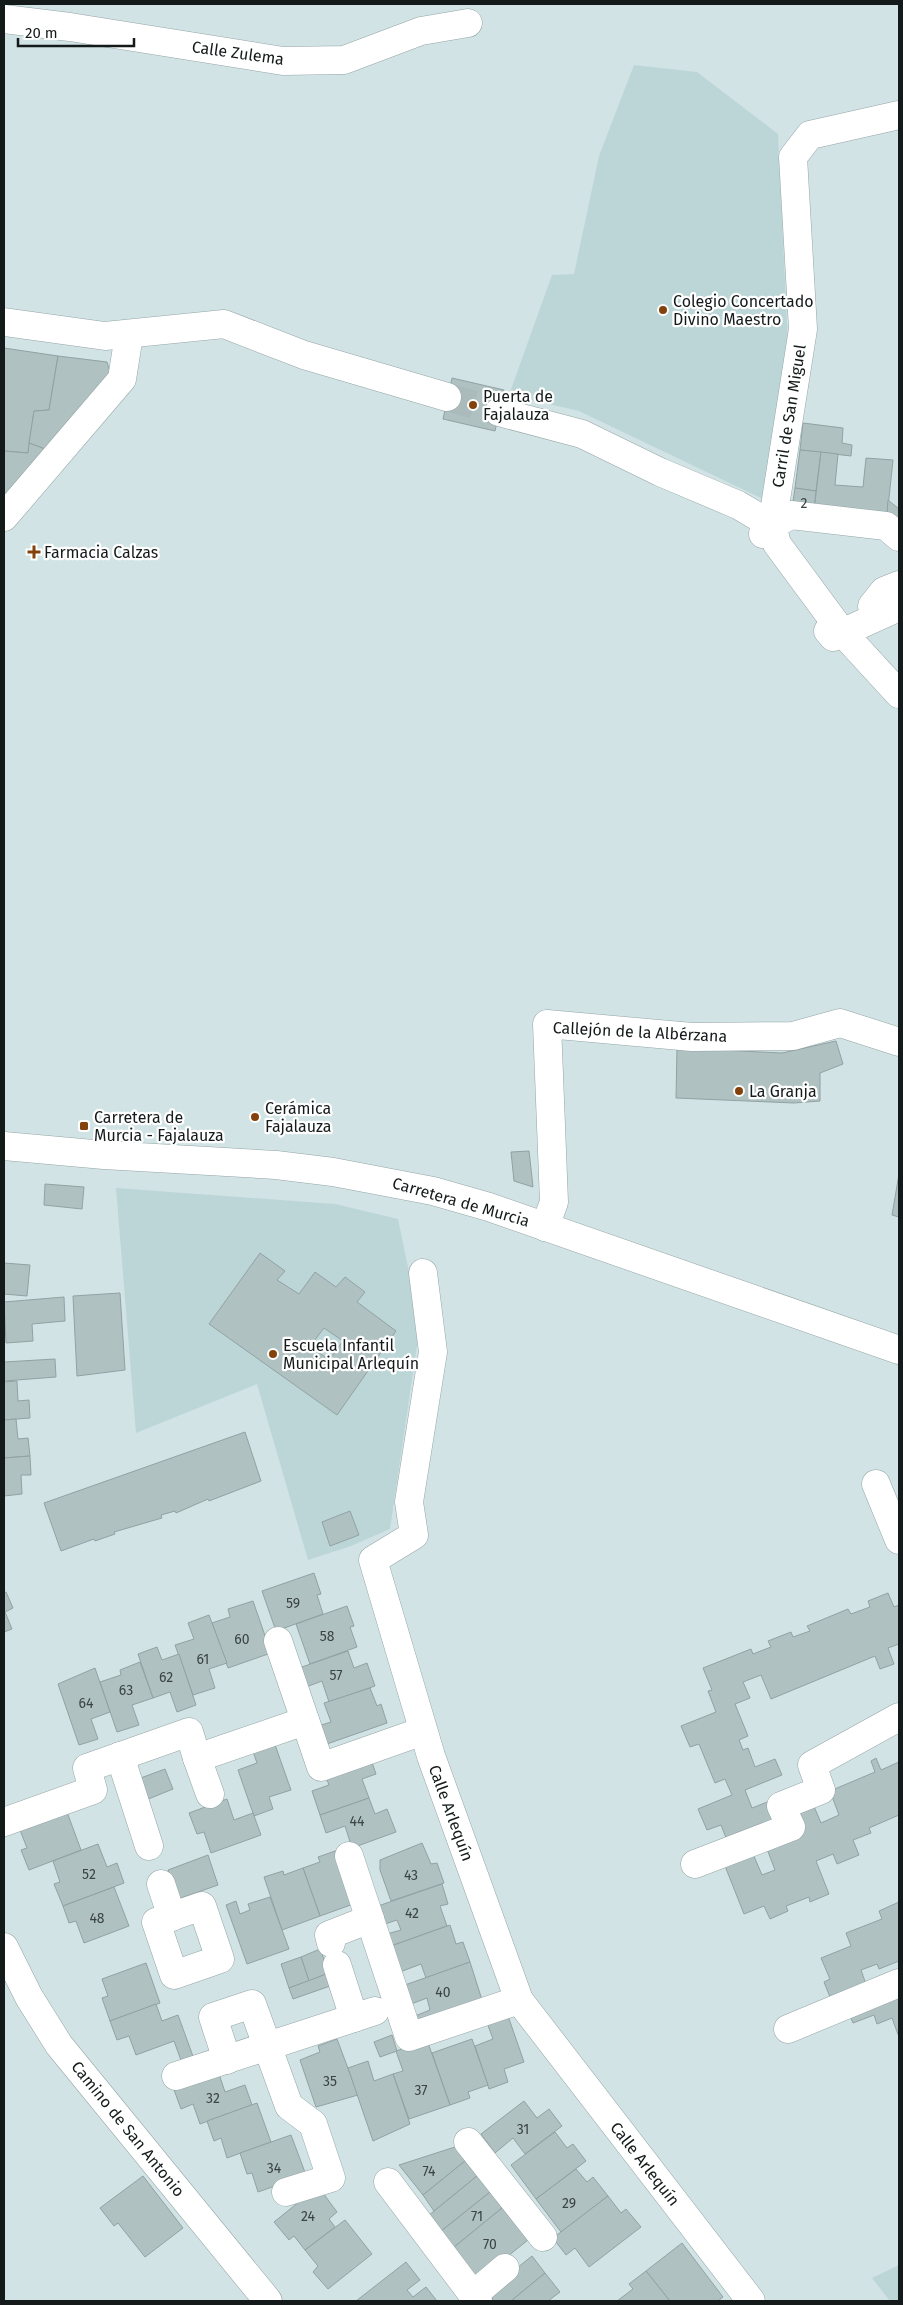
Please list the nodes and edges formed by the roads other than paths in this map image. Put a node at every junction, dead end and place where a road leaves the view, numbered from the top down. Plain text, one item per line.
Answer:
1 (4, 19) edge
2 (468, 23) dead end
3 (899, 116) edge
4 (4, 322) edge
5 (129, 335) junction
6 (447, 397) tunnel mouth
7 (499, 412) tunnel mouth
8 (4, 517) edge
9 (772, 525) junction
10 (899, 537) edge
11 (899, 585) edge
12 (899, 602) edge
13 (872, 606) junction
14 (899, 607) edge
15 (838, 627) junction
16 (899, 694) edge
17 (899, 1042) edge
18 (4, 1146) edge
19 (545, 1227) junction
20 (423, 1273) dead end
21 (899, 1350) edge
22 (876, 1484) dead end
23 (899, 1540) edge
24 (278, 1641) dead end
25 (899, 1717) edge
26 (305, 1721) junction
27 (423, 1731) junction
28 (120, 1756) junction
29 (197, 1758) junction
30 (210, 1794) dead end
31 (4, 1822) edge
32 (149, 1846) dead end
33 (349, 1856) dead end
34 (695, 1864) dead end
35 (161, 1884) dead end
36 (172, 1917) junction
37 (370, 1919) junction
38 (4, 1947) edge
39 (899, 1983) edge
40 (213, 1991) junction
41 (519, 2000) junction
42 (788, 2030) dead end
43 (266, 2047) junction
44 (227, 2060) junction
45 (176, 2076) dead end
46 (468, 2142) dead end
47 (388, 2182) dead end
48 (286, 2192) dead end
49 (543, 2237) dead end
50 (505, 2268) dead end
51 (476, 2298) edge
52 (745, 2299) edge
53 (268, 2301) edge

1 - 2 street, Calle Zulema
3 - 9 street, Carril de San Miguel
4 - 5 street
5 - 6 street
5 - 8 street
7 - 9 street
9 - 10 street
9 - 15 street, Carril de San Miguel
11 - 13 street
12 - 13 street
13 - 15 street
14 - 15 street
15 - 16 street
17 - 19 street, Callejón de la Albérzana
18 - 19 street, Carretera de Murcia
19 - 21 street, Carretera de Murcia
20 - 27 street, Calle Arlequín
22 - 23 street
24 - 26 street
25 - 34 street
26 - 27 street
26 - 29 street
27 - 41 street, Calle Arlequín
28 - 29 street
28 - 31 street
28 - 32 street
29 - 30 street
33 - 37 street
35 - 36 street
36 - 40 street
36 - 40 street
37 - 41 street
37 - 43 street
38 - 53 street, Camino de San Antonio
39 - 42 street
40 - 43 street
40 - 44 street
41 - 52 street, Calle Arlequín
43 - 44 street
43 - 48 street
44 - 45 street
46 - 49 street
47 - 51 street
50 - 51 street

